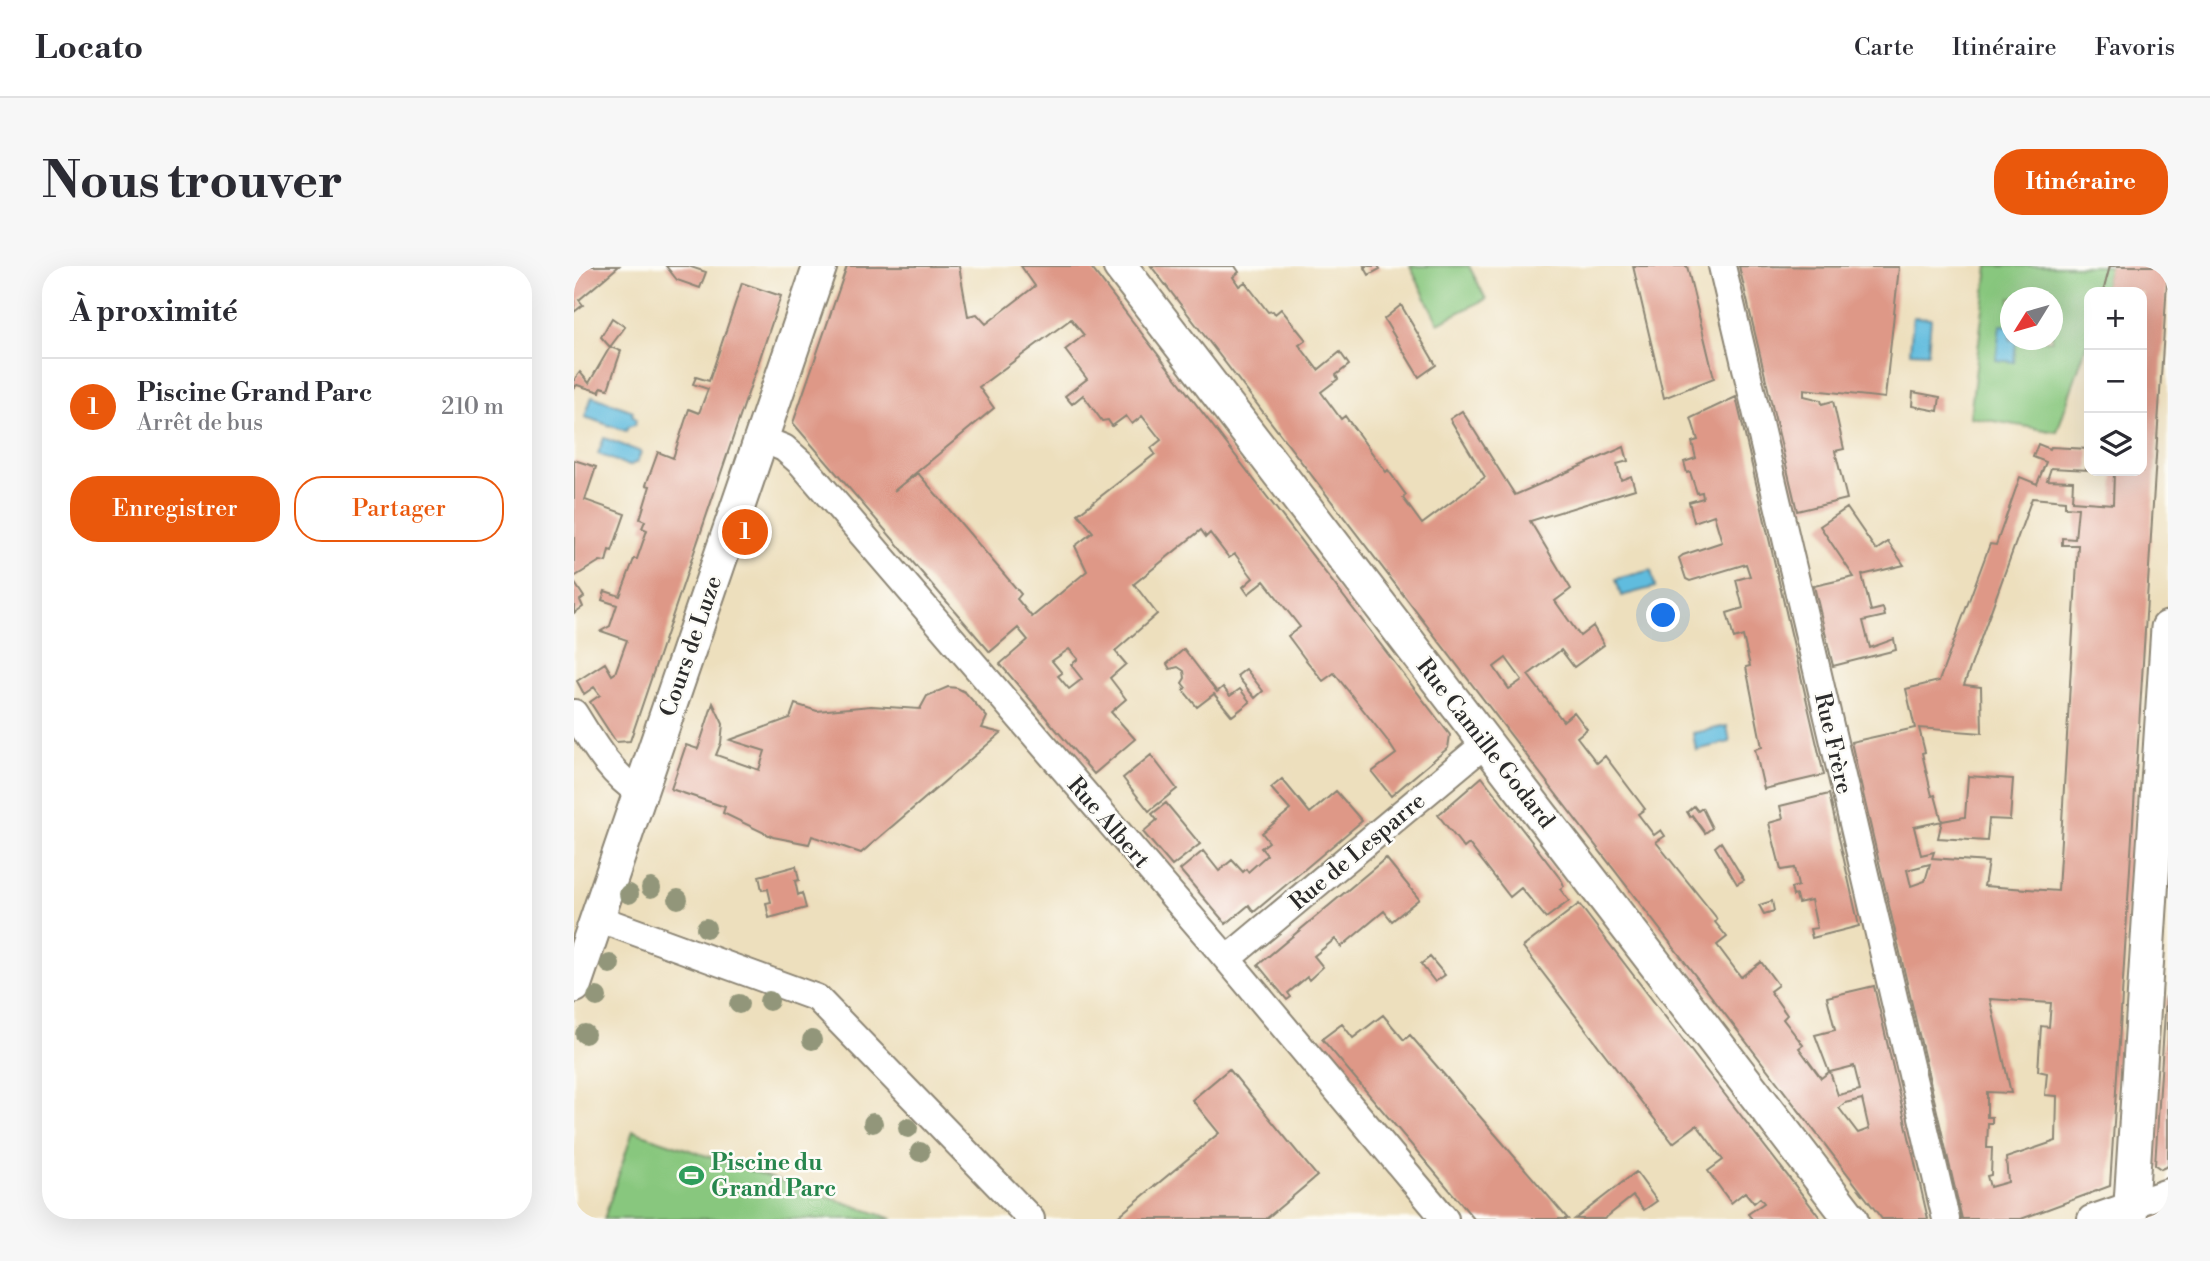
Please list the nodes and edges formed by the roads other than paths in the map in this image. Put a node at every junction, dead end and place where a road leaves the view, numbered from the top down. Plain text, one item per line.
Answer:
1 (820, 266) edge
2 (1120, 266) edge
3 (1722, 266) edge
4 (761, 439) junction
5 (2168, 628) edge
6 (574, 713) edge
7 (1486, 743) junction
8 (640, 793) junction
9 (2162, 798) edge
10 (597, 918) junction
11 (1227, 960) junction
12 (574, 986) edge
13 (2168, 1192) edge
14 (2131, 1212) edge
15 (1031, 1219) edge
16 (1445, 1219) edge
17 (1851, 1219) edge
18 (1946, 1219) edge
19 (2091, 1219) edge

1 - 4 street, Cours de Luze
2 - 7 street, Rue Camille Godard
3 - 18 street, Rue Frère
4 - 8 street, Cours de Luze
4 - 11 street, Rue Albert
5 - 9 street
6 - 8 street
7 - 11 street, Rue de Lesparre
7 - 17 street, Rue Camille Godard
8 - 10 street, Cours de Luze
9 - 14 street
10 - 12 street, Cours de Luze
10 - 15 street
11 - 16 street, Rue Albert
13 - 14 street
14 - 19 street

